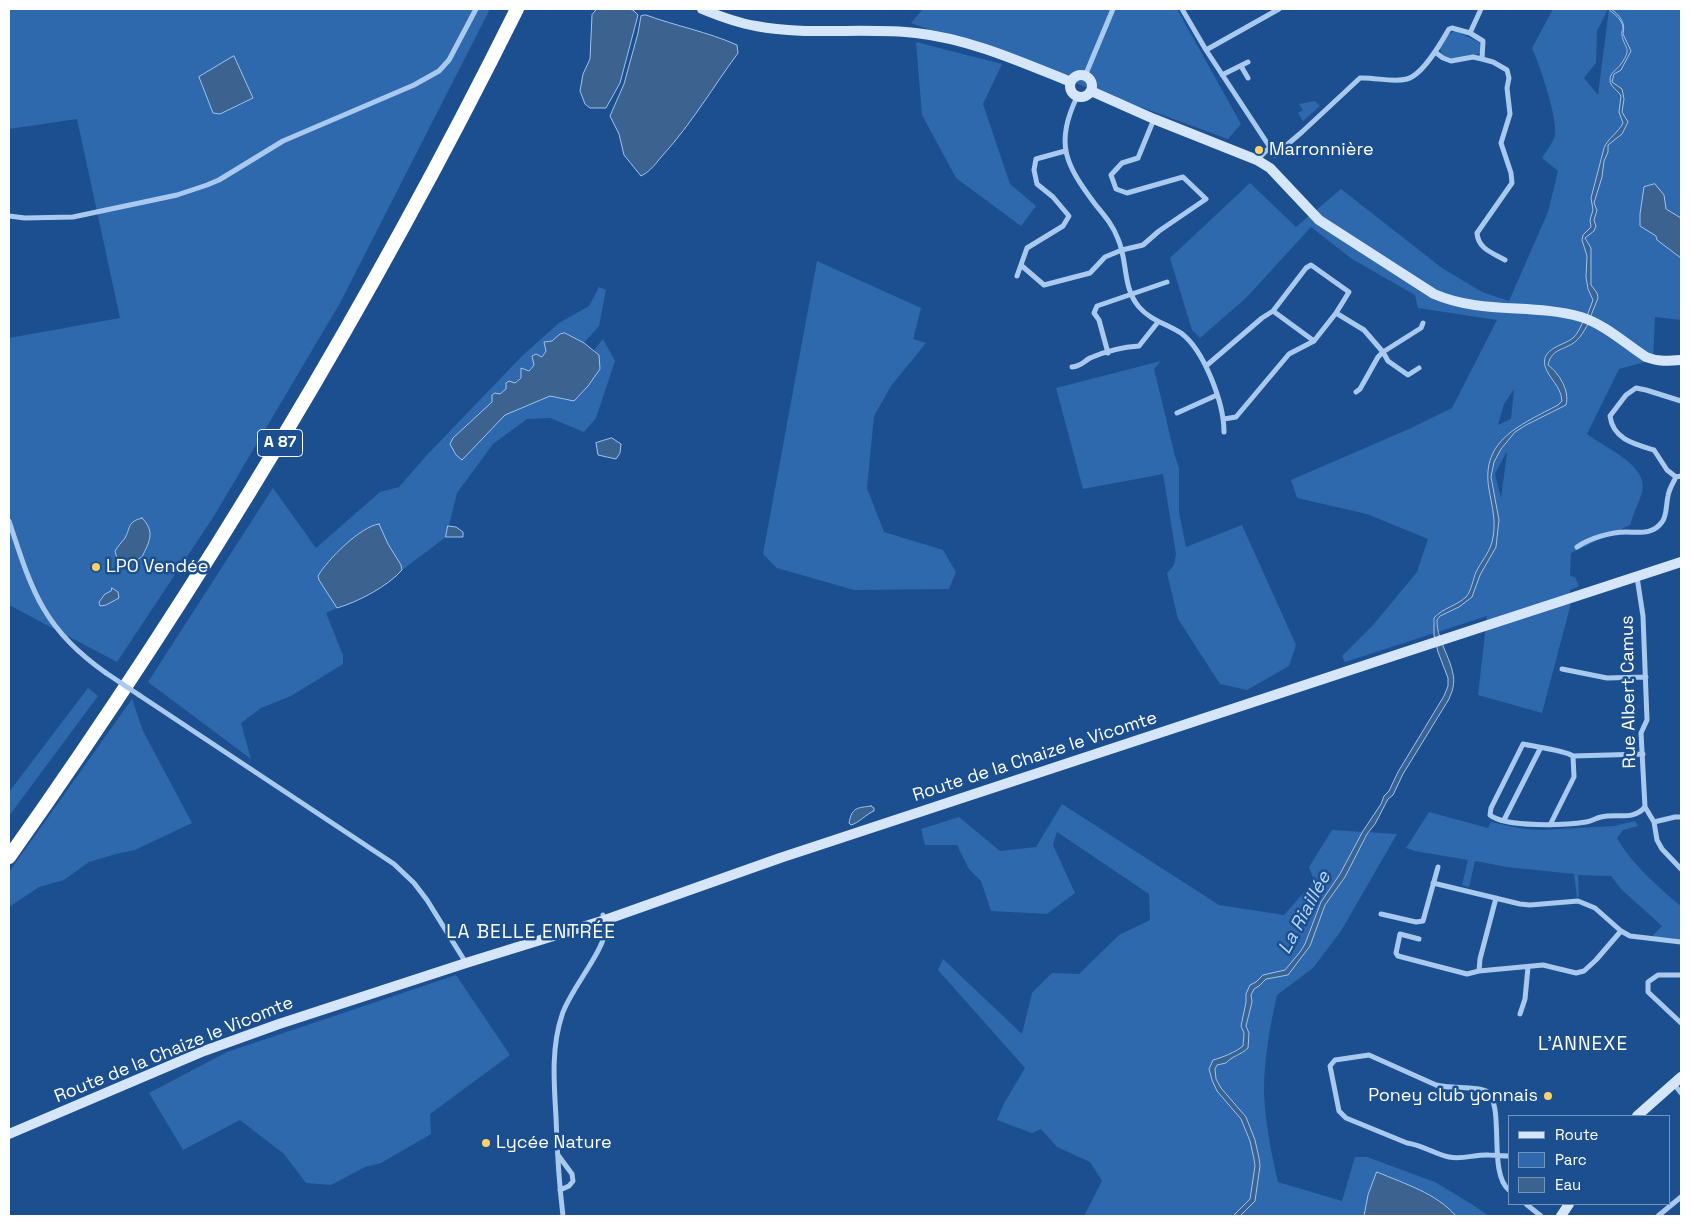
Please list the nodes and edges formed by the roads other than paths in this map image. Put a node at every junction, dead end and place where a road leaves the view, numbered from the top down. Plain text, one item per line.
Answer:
1 (476, 9) edge
2 (507, 9) edge
3 (517, 9) edge
4 (702, 9) edge
5 (1113, 9) edge
6 (1182, 9) edge
7 (1279, 9) edge
8 (1481, 9) edge
9 (1470, 33) junction
10 (1206, 50) junction
11 (1435, 52) junction
12 (1482, 59) junction
13 (1248, 62) dead end
14 (1241, 66) junction
15 (1222, 75) junction
16 (1084, 76) junction
17 (1248, 78) dead end
18 (1071, 82) junction
19 (1091, 90) junction
20 (1077, 97) junction
21 (1154, 119) junction
22 (1270, 147) junction
23 (1065, 151) junction
24 (1258, 160) junction
25 (9, 216) edge
26 (1122, 250) junction
27 (1505, 260) dead end
28 (1022, 266) junction
29 (1018, 276) dead end
30 (1166, 282) dead end
31 (1130, 294) junction
32 (1273, 311) junction
33 (1336, 312) junction
34 (1158, 322) junction
35 (1423, 323) dead end
36 (1314, 341) junction
37 (1383, 352) junction
38 (1108, 353) junction
39 (1681, 360) edge
40 (1206, 366) junction
41 (1072, 367) dead end
42 (1419, 368) dead end
43 (1356, 392) dead end
44 (1217, 395) junction
45 (1681, 401) edge
46 (1177, 413) dead end
47 (1224, 419) junction
48 (1224, 432) dead end
49 (1678, 477) edge
50 (9, 521) edge
51 (1577, 547) dead end
52 (1681, 562) edge
53 (1637, 576) junction
54 (1562, 669) dead end
55 (1646, 677) junction
56 (1540, 749) junction
57 (1643, 754) junction
58 (1573, 756) junction
59 (1645, 807) junction
60 (1681, 818) edge
61 (1504, 820) junction
62 (1654, 822) junction
63 (1550, 825) junction
64 (9, 841) edge
65 (9, 857) edge
66 (1438, 867) dead end
67 (1681, 869) edge
68 (1433, 883) junction
69 (1496, 898) junction
70 (1382, 914) dead end
71 (604, 918) junction
72 (1621, 931) junction
73 (1419, 939) dead end
74 (1681, 942) edge
75 (466, 963) junction
76 (1528, 967) junction
77 (1479, 971) junction
78 (1681, 975) edge
79 (1520, 1014) dead end
80 (1681, 1023) edge
81 (1679, 1086) edge
82 (1638, 1115) edge
83 (9, 1134) edge
84 (557, 1154) junction
85 (1508, 1156) edge
86 (1498, 1157) junction
87 (1508, 1189) edge
88 (560, 1190) junction
89 (1681, 1196) edge
90 (1527, 1205) edge
91 (1568, 1205) edge
92 (563, 1216) edge
93 (1542, 1216) edge
94 (1561, 1216) edge
95 (1658, 1216) edge

1 - 25 street
2 - 64 highway, A 87
3 - 65 highway, A 87
4 - 18 main road
5 - 16 street
6 - 10 street
7 - 10 street
8 - 9 street
9 - 11 street
9 - 12 street
10 - 15 street
11 - 12 street
11 - 22 street
12 - 27 street
13 - 14 street
14 - 15 street
14 - 17 street
15 - 22 street
16 - 18 main road
16 - 19 main road
18 - 20 main road
19 - 20 main road
19 - 21 main road
20 - 23 street
21 - 24 main road
21 - 26 street
22 - 24 street
23 - 26 street
23 - 28 street
24 - 39 main road
26 - 28 street
26 - 31 street
28 - 29 street
30 - 31 street
31 - 34 street
31 - 38 street
32 - 33 street
32 - 36 street
32 - 40 street
33 - 36 street
33 - 37 street
34 - 38 street
34 - 40 street
35 - 37 street
36 - 47 street
37 - 42 street
37 - 43 street
38 - 41 street
40 - 44 street
44 - 46 street
44 - 47 street
45 - 49 street
47 - 48 street
49 - 51 street
50 - 75 street, bridge
52 - 53 main road, Route de la Chaize le Vicomte
53 - 55 street, Rue Albert Camus
53 - 71 main road, Route de la Chaize le Vicomte
54 - 55 street
55 - 57 street, Rue Albert Camus
56 - 58 street
56 - 61 street
56 - 61 street
57 - 58 street
57 - 59 street, Rue Albert Camus
58 - 63 street
59 - 62 street
59 - 63 street
60 - 62 street
61 - 63 street
62 - 67 street
66 - 68 street
68 - 69 street
68 - 70 street
69 - 72 street
69 - 77 street
71 - 75 main road, Route de la Chaize le Vicomte
71 - 84 street
72 - 74 street
72 - 76 street
73 - 77 street
75 - 83 main road, Route de la Chaize le Vicomte
76 - 77 street
76 - 79 street
78 - 80 street
81 - 82 main road
84 - 88 street
84 - 88 street
85 - 86 street
86 - 86 street
86 - 87 street
88 - 92 street
89 - 95 street
90 - 93 street
91 - 94 main road

